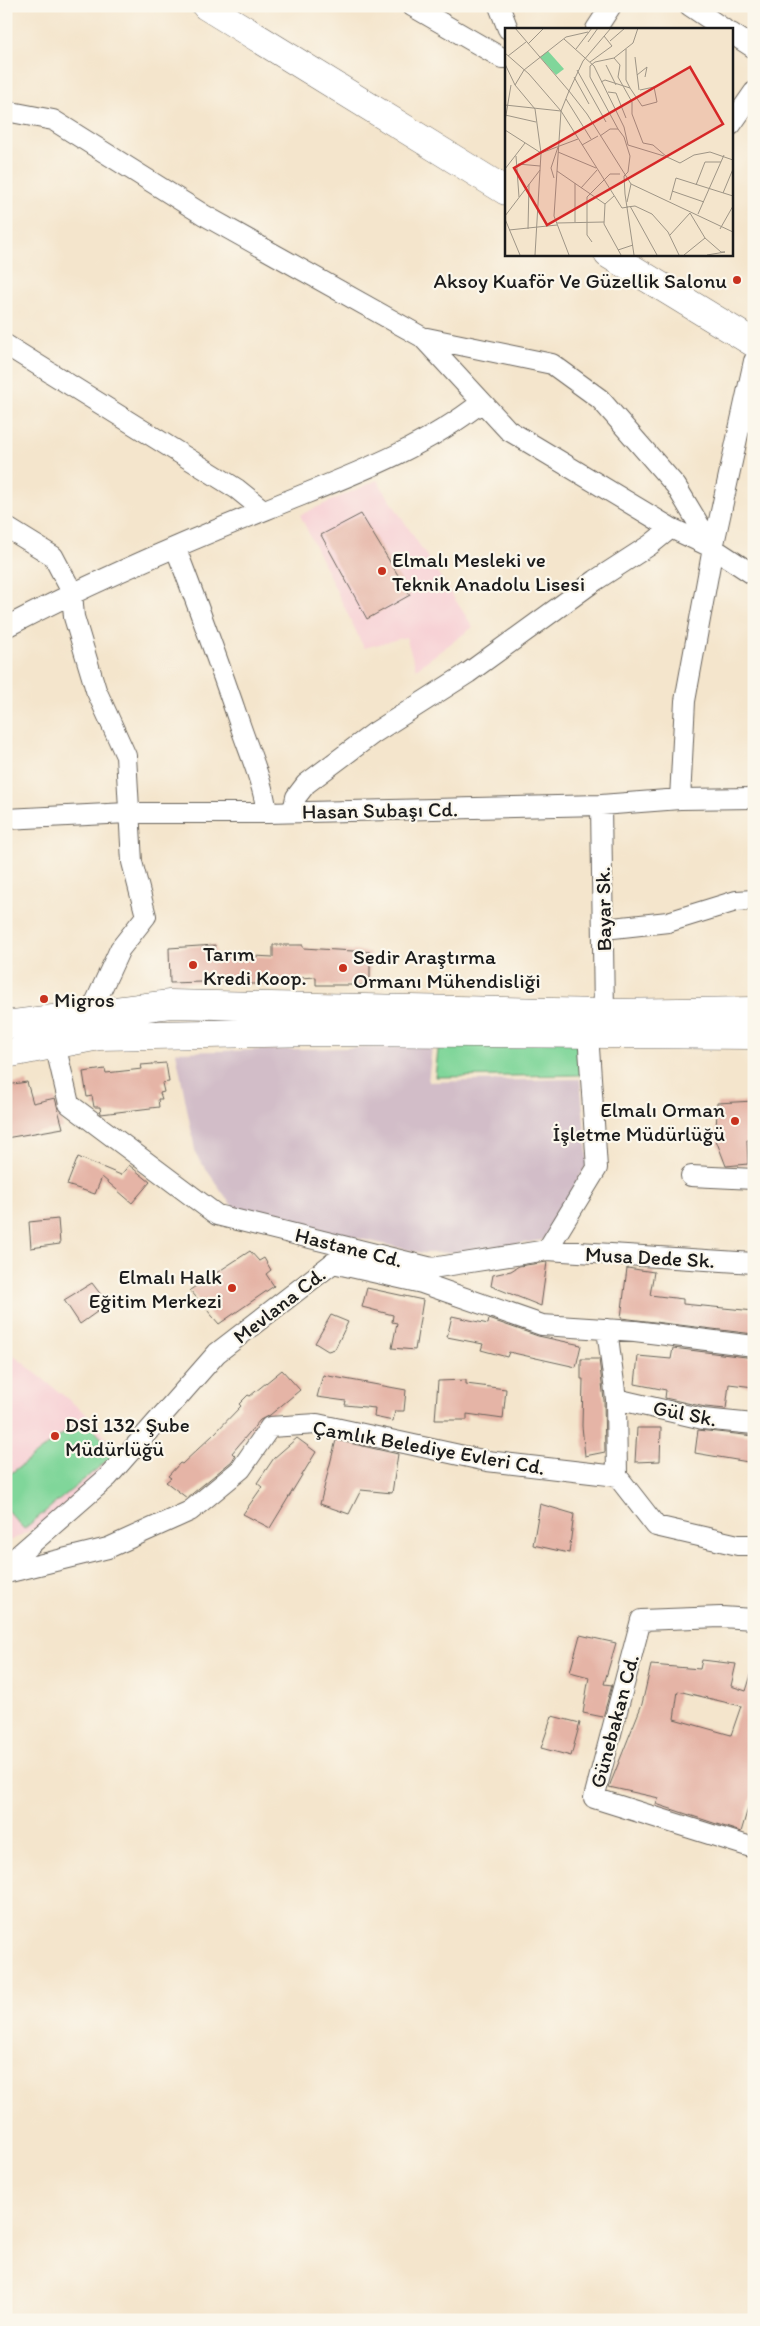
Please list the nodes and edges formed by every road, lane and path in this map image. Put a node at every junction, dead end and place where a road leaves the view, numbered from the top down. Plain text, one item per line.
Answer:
1 (206, 6) edge
2 (412, 6) edge
3 (499, 6) edge
4 (611, 6) edge
5 (690, 6) edge
6 (508, 28) edge
7 (597, 28) edge
8 (723, 28) edge
9 (732, 34) edge
10 (754, 48) edge
11 (505, 58) edge
12 (754, 92) edge
13 (6, 111) edge
14 (732, 124) edge
15 (505, 190) edge
16 (612, 255) edge
17 (638, 261) edge
18 (422, 337) junction
19 (754, 343) edge
20 (6, 345) edge
21 (754, 361) edge
22 (482, 402) junction
23 (263, 510) junction
24 (6, 528) edge
25 (672, 528) junction
26 (714, 548) junction
27 (176, 549) junction
28 (754, 575) edge
29 (72, 592) junction
30 (6, 627) edge
31 (754, 798) edge
32 (680, 799) junction
33 (601, 805) junction
34 (293, 812) junction
35 (128, 813) junction
36 (267, 813) junction
37 (6, 819) edge
38 (754, 900) edge
39 (604, 930) junction
40 (754, 1011) edge
41 (90, 1014) junction
42 (596, 1023) junction
43 (6, 1026) edge
44 (754, 1035) edge
45 (55, 1044) junction
46 (6, 1054) edge
47 (691, 1176) dead end
48 (754, 1179) edge
49 (547, 1250) junction
50 (754, 1263) edge
51 (427, 1276) junction
52 (607, 1329) junction
53 (754, 1346) edge
54 (616, 1399) junction
55 (754, 1424) edge
56 (617, 1476) junction
57 (754, 1545) edge
58 (6, 1566) edge
59 (6, 1573) edge
60 (754, 1619) edge
61 (754, 1848) edge

1 - 15 main road
2 - 11 street
3 - 6 street
4 - 7 street
5 - 8 street
9 - 10 street
12 - 14 street
13 - 18 street
16 - 17 main road
17 - 19 main road
18 - 22 street
18 - 26 street
20 - 23 street
21 - 26 street
22 - 23 street
22 - 25 street
23 - 27 street
24 - 29 street
25 - 26 street
25 - 34 street
26 - 28 street
26 - 32 street
27 - 29 street
27 - 36 street
29 - 30 street
29 - 35 street
31 - 32 street, Hasan Subaşı Cd.
32 - 33 street, Hasan Subaşı Cd.
33 - 34 street, Hasan Subaşı Cd.
33 - 39 street, Bayar Sk.
34 - 36 street, Hasan Subaşı Cd.
35 - 36 street, Hasan Subaşı Cd.
35 - 37 street, Hasan Subaşı Cd.
35 - 41 street
38 - 39 street
39 - 42 street, Bayar Sk.
40 - 42 main road
41 - 42 main road
41 - 43 main road
42 - 44 main road
42 - 45 main road
42 - 49 street
43 - 45 street
45 - 46 main road
45 - 51 street, Hastane Cd.
47 - 48 street
49 - 50 street, Musa Dede Sk.
49 - 51 street, Hastane Cd.
51 - 52 street, Mevlana Cd.
51 - 58 street, Mevlana Cd.
52 - 53 street, Mevlana Cd.
52 - 54 street
54 - 55 street, Gül Sk.
54 - 56 street
56 - 57 street
56 - 59 street, Çamlık Belediye Evleri Cd.
60 - 61 street, Günebakan Cd.

